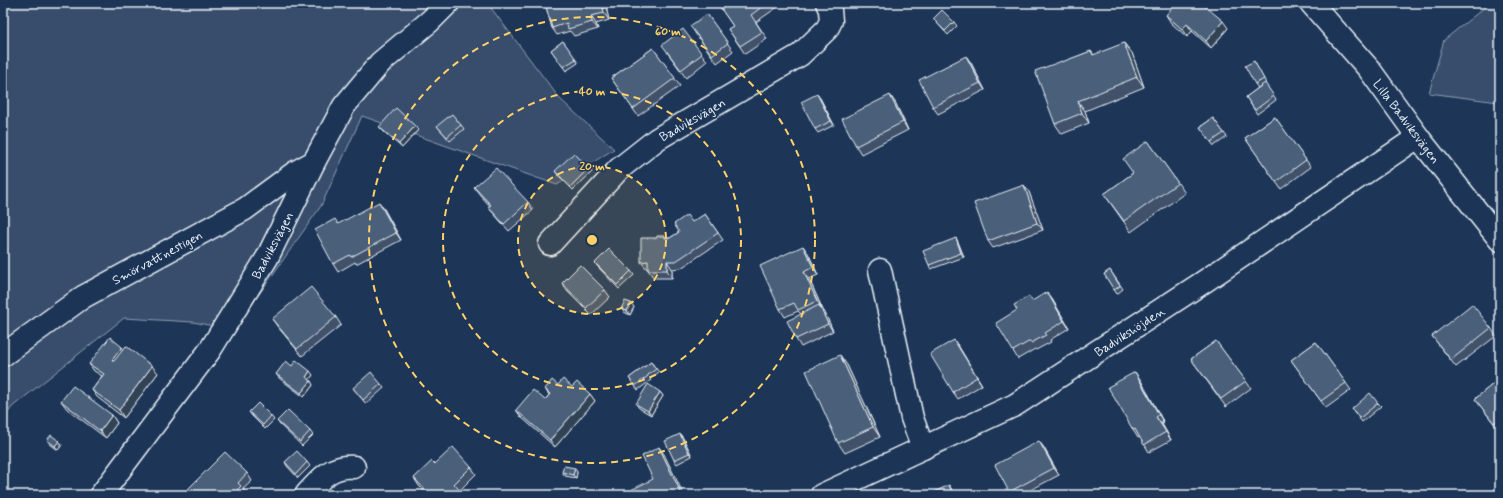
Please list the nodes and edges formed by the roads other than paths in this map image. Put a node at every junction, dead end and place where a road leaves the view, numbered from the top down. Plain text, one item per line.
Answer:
1 (448, 3) edge
2 (827, 3) edge
3 (1311, 3) edge
4 (1418, 137) junction
5 (314, 162) junction
6 (1500, 240) edge
7 (550, 244) dead end
8 (880, 270) dead end
9 (3, 355) edge
10 (923, 448) junction
11 (354, 467) dead end
12 (101, 495) edge
13 (306, 495) edge
14 (822, 495) edge

1 - 5 street, Badviksvägen
2 - 7 street, Badviksvägen
3 - 4 street, Lilla Badviksvägen
4 - 6 street, Lilla Badviksvägen
4 - 10 street, Badvikshöjden
5 - 9 street, Smörvattnestigen
5 - 12 street, Badviksvägen
8 - 10 street
10 - 14 street, Badvikshöjden
11 - 13 street

